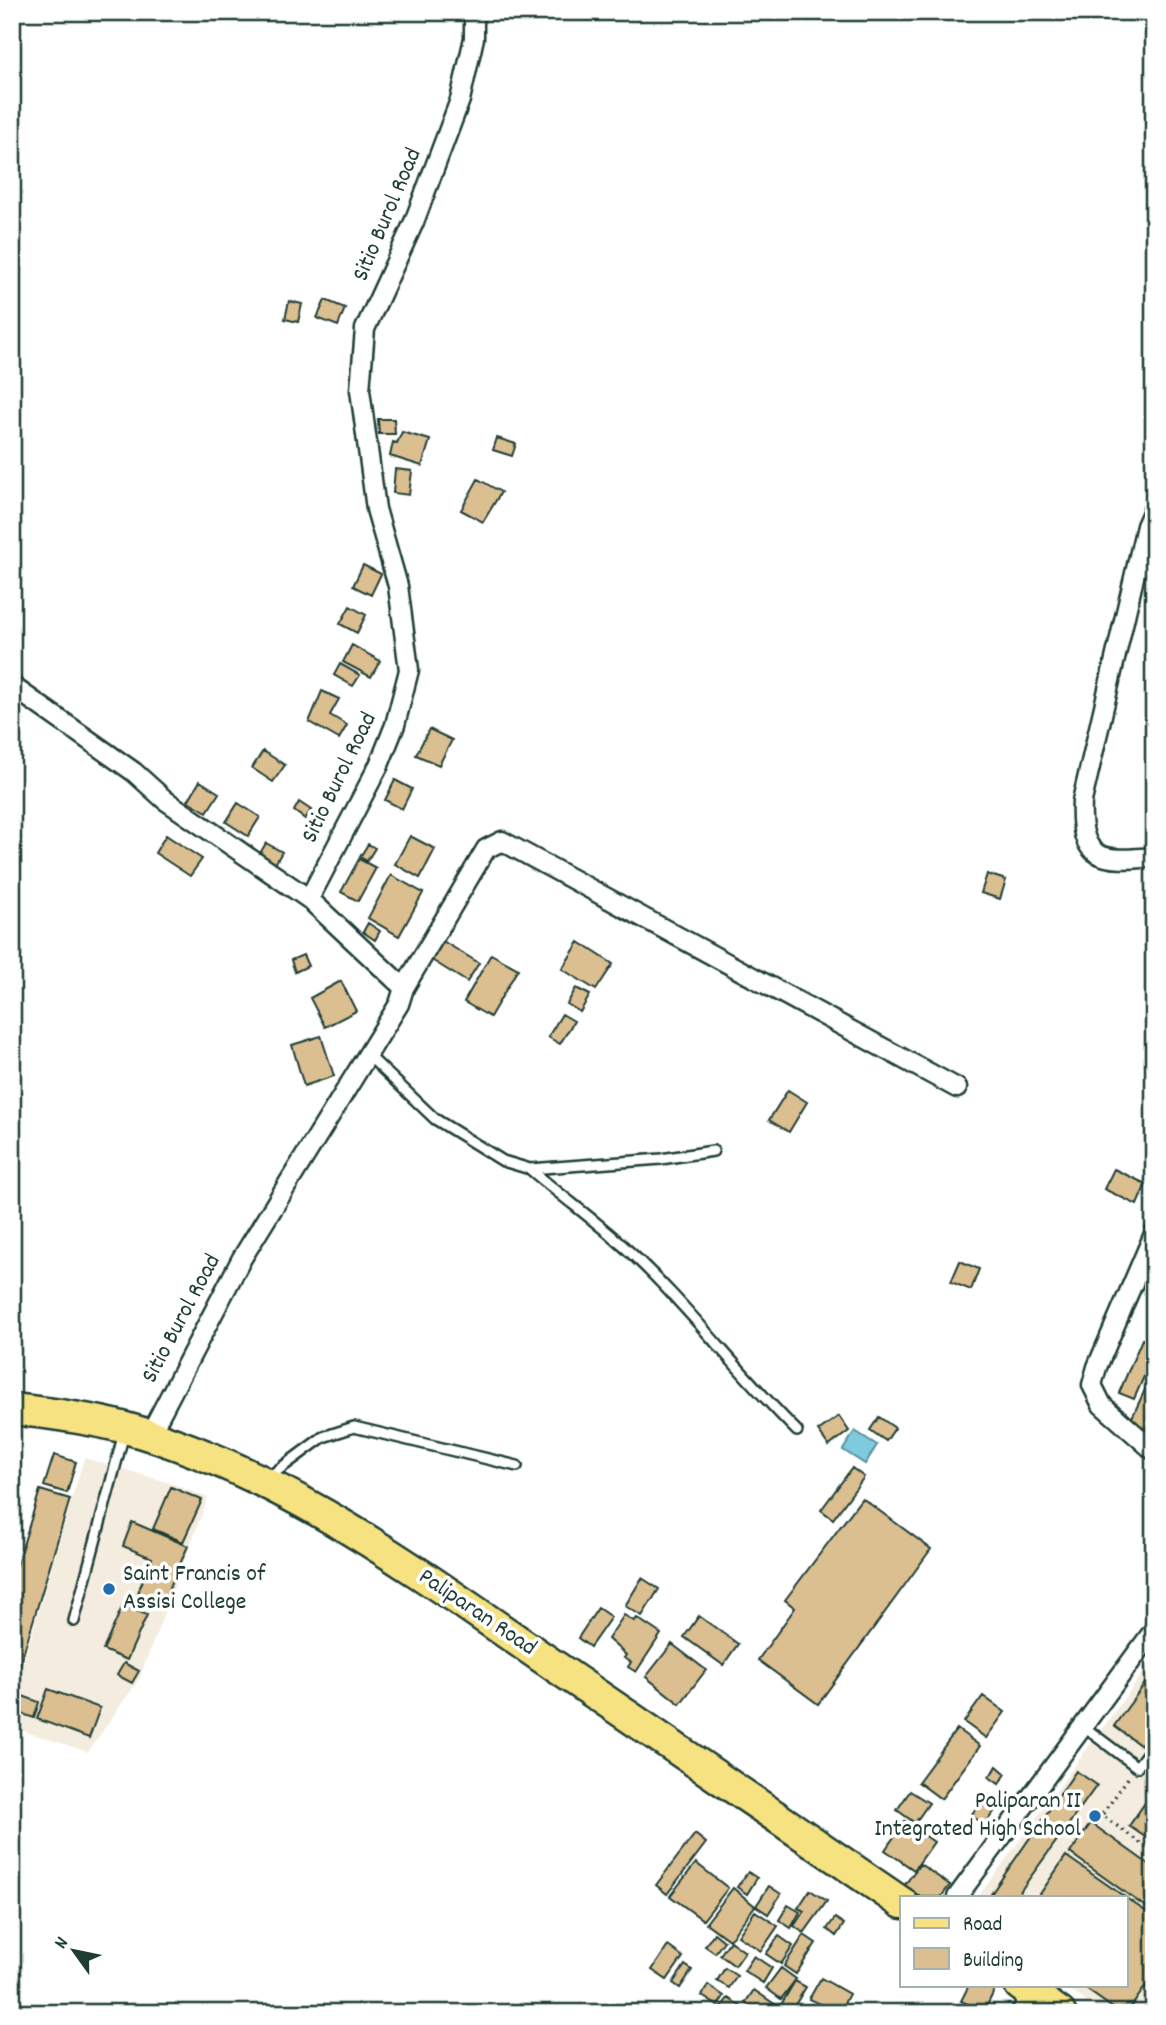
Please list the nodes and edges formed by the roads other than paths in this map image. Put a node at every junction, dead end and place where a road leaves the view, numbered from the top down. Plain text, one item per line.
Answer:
1 (474, 12) edge
2 (1154, 508) edge
3 (12, 686) edge
4 (1154, 857) edge
5 (309, 899) junction
6 (404, 988) junction
7 (368, 1055) junction
8 (957, 1088) dead end
9 (713, 1151) dead end
10 (530, 1169) junction
11 (1154, 1234) edge
12 (12, 1409) edge
13 (797, 1431) dead end
14 (137, 1432) junction
15 (1154, 1451) edge
16 (517, 1466) dead end
17 (262, 1483) junction
18 (74, 1621) dead end
19 (1154, 1630) edge
20 (1084, 1727) junction
21 (1154, 1744) edge
22 (958, 1896) edge
23 (900, 1902) edge
24 (1021, 1996) edge
25 (1059, 2013) edge

1 - 5 street, Sitio Burol Road
2 - 4 street
3 - 5 street
5 - 6 street
6 - 7 street, Sitio Burol Road
6 - 8 street, Sitio Burol Road
7 - 10 lane
7 - 14 street, Sitio Burol Road
9 - 10 lane
10 - 13 lane
11 - 15 street
12 - 14 main road, Paliparan Road
14 - 17 main road, Paliparan Road
14 - 18 lane
16 - 17 lane
17 - 23 main road, Paliparan Road
19 - 20 street
20 - 21 lane
20 - 22 street
24 - 25 main road

